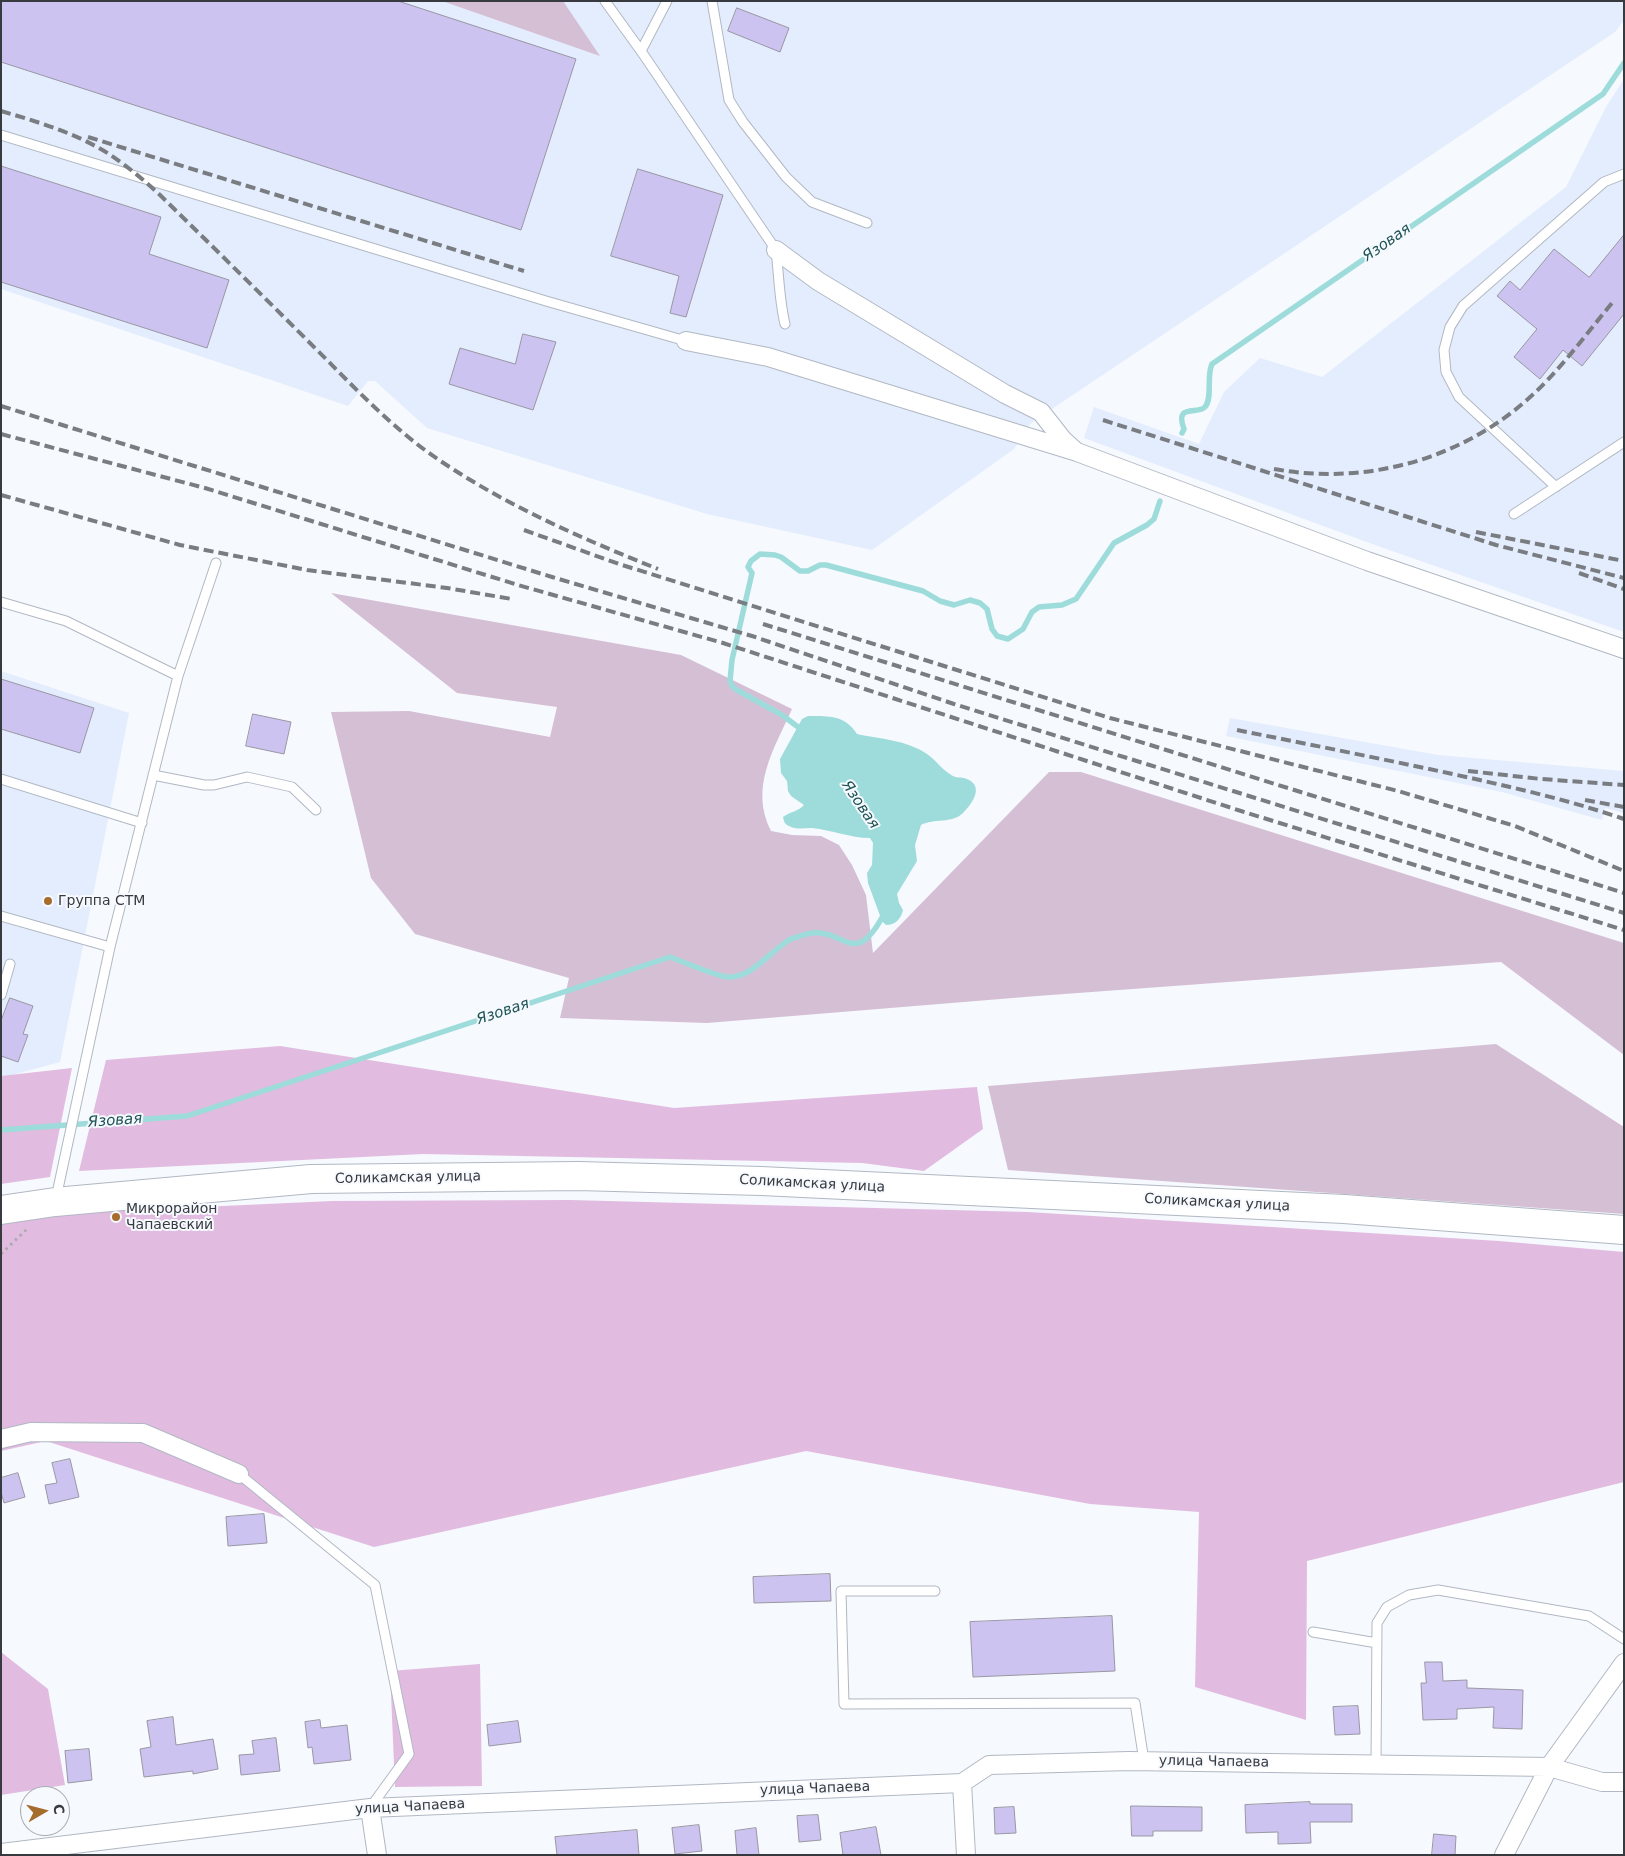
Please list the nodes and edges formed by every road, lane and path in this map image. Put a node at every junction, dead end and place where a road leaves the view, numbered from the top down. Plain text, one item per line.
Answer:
1 (606, 1) edge
2 (667, 1) edge
3 (712, 1) edge
4 (641, 51) junction
5 (1, 135) edge
6 (1624, 174) edge
7 (867, 223) dead end
8 (776, 250) junction
9 (785, 324) dead end
10 (686, 341) joint
11 (1624, 442) edge
12 (1077, 452) junction
13 (1556, 487) junction
14 (1514, 514) dead end
15 (216, 563) dead end
16 (1, 602) edge
17 (1624, 649) edge
18 (178, 676) junction
19 (154, 775) junction
20 (1, 779) edge
21 (316, 810) dead end
22 (142, 823) junction
23 (1, 916) edge
24 (110, 947) junction
25 (10, 964) dead end
26 (1, 995) edge
27 (55, 1202) junction
28 (1, 1210) edge
29 (1624, 1230) edge
30 (1, 1439) edge
31 (239, 1474) joint
32 (935, 1590) dead end
33 (1313, 1632) dead end
34 (1624, 1639) edge
35 (1377, 1643) junction
36 (1624, 1663) edge
37 (1144, 1762) junction
38 (1376, 1765) junction
39 (1549, 1767) junction
40 (962, 1782) junction
41 (1624, 1782) edge
42 (370, 1808) junction
43 (1, 1853) edge
44 (377, 1855) edge
45 (966, 1855) edge
46 (1504, 1855) edge

1 - 4 lane
2 - 4 lane
3 - 7 lane
4 - 8 lane
5 - 10 lane
6 - 13 lane
8 - 9 lane
8 - 12 street
10 - 12 street
11 - 13 lane
12 - 17 street
13 - 14 lane
15 - 18 lane
16 - 18 lane
18 - 19 lane
19 - 21 lane
19 - 22 lane
20 - 22 lane
22 - 24 lane
23 - 24 lane
24 - 27 lane
25 - 26 lane
27 - 28 main road, Соликамская улица
27 - 29 main road, Соликамская улица
30 - 31 street
31 - 42 lane
32 - 37 lane
33 - 35 lane
34 - 35 lane
35 - 38 lane
36 - 39 street
37 - 38 street, улица Чапаева
37 - 40 street, улица Чапаева
38 - 39 street, улица Чапаева
39 - 41 street, улица Чапаева
39 - 46 street
40 - 42 street, улица Чапаева
40 - 45 street
42 - 43 street, улица Чапаева
42 - 44 street

